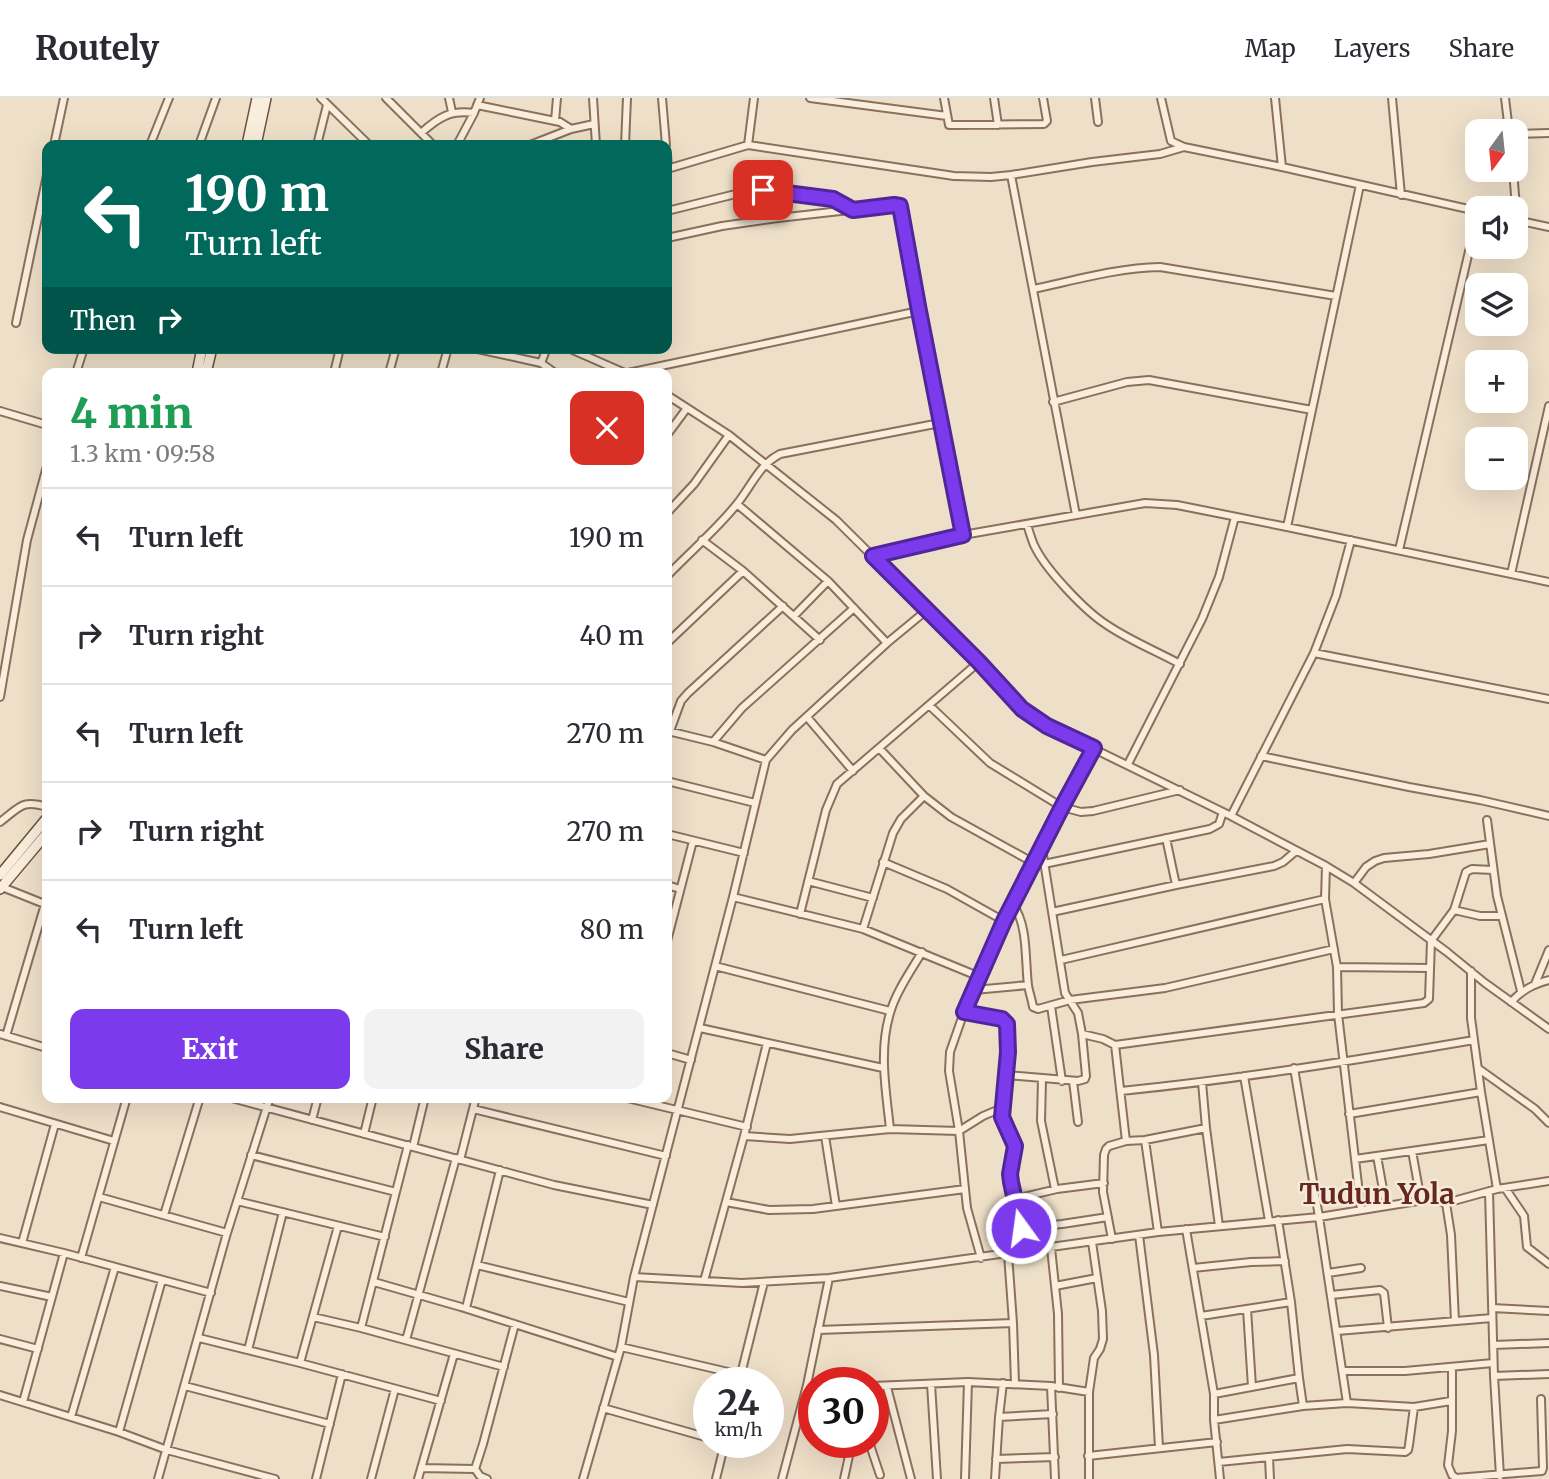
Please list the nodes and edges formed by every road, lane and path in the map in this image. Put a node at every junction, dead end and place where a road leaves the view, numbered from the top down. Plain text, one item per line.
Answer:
1 (64, 98) edge
2 (169, 98) edge
3 (216, 98) edge
4 (257, 98) edge
5 (266, 98) edge
6 (321, 98) edge
7 (386, 98) edge
8 (449, 98) edge
9 (557, 98) edge
10 (593, 98) edge
11 (627, 98) edge
12 (662, 98) edge
13 (754, 98) edge
14 (810, 98) edge
15 (944, 98) edge
16 (994, 98) edge
17 (1043, 98) edge
18 (1094, 98) edge
19 (1161, 98) edge
20 (1275, 98) edge
21 (1392, 98) edge
22 (1505, 98) edge
23 (479, 102) edge
24 (327, 105) junction
25 (452, 112) junction
26 (474, 113) junction
27 (947, 116) junction
28 (1508, 119) edge
29 (555, 121) junction
30 (1098, 122) dead end
31 (594, 124) junction
32 (998, 125) junction
33 (571, 130) junction
34 (421, 132) junction
35 (1549, 133) edge
36 (1528, 134) edge
37 (55, 140) edge
38 (152, 140) edge
39 (201, 140) edge
40 (248, 140) edge
41 (257, 140) edge
42 (318, 140) edge
43 (364, 140) edge
44 (428, 140) edge
45 (460, 140) edge
46 (544, 140) edge
47 (596, 140) edge
48 (625, 140) edge
49 (666, 140) edge
50 (747, 145) junction
51 (1184, 147) junction
52 (672, 167) edge
53 (1282, 167) junction
54 (1011, 175) junction
55 (1360, 185) junction
56 (1401, 195) junction
57 (42, 200) edge
58 (672, 210) edge
59 (853, 210) junction
60 (1465, 211) edge
61 (1528, 223) edge
62 (1549, 227) edge
63 (672, 237) edge
64 (1467, 259) edge
65 (1033, 289) junction
66 (1336, 296) junction
67 (919, 311) junction
68 (16, 323) dead end
69 (507, 354) edge
70 (545, 354) edge
71 (582, 354) edge
72 (541, 363) junction
73 (548, 368) edge
74 (615, 368) edge
75 (651, 368) edge
76 (672, 398) edge
77 (1054, 401) junction
78 (1549, 406) edge
79 (687, 408) junction
80 (1312, 410) junction
81 (0, 411) edge
82 (940, 423) junction
83 (42, 424) edge
84 (672, 428) edge
85 (729, 435) junction
86 (766, 463) junction
87 (42, 484) edge
88 (737, 504) junction
89 (672, 508) edge
90 (1076, 515) junction
91 (1234, 517) junction
92 (1027, 524) junction
93 (1287, 527) junction
94 (963, 535) junction
95 (702, 540) junction
96 (1351, 540) junction
97 (1399, 550) junction
98 (873, 556) junction
99 (672, 571) edge
100 (743, 571) junction
101 (1511, 574) junction
102 (828, 581) junction
103 (1549, 582) edge
104 (783, 606) junction
105 (854, 608) junction
106 (927, 610) junction
107 (794, 616) junction
108 (672, 638) edge
109 (820, 640) junction
110 (887, 643) junction
111 (1314, 653) junction
112 (979, 662) junction
113 (1180, 664) junction
114 (0, 697) edge
115 (1549, 699) edge
116 (929, 705) junction
117 (807, 716) junction
118 (672, 722) edge
119 (672, 732) edge
120 (713, 742) junction
121 (879, 748) junction
122 (1094, 748) junction
123 (1261, 756) junction
124 (766, 760) junction
125 (1128, 764) junction
126 (853, 771) junction
127 (672, 782) edge
128 (1180, 790) junction
129 (923, 796) junction
130 (755, 803) junction
131 (42, 805) edge
132 (1062, 807) junction
133 (1223, 812) junction
134 (1231, 816) junction
135 (1549, 816) edge
136 (1488, 820) dead end
137 (0, 822) edge
138 (42, 824) edge
139 (672, 835) edge
140 (1166, 838) junction
141 (42, 839) edge
142 (693, 841) junction
143 (1490, 844) junction
144 (1042, 847) junction
145 (1296, 851) junction
146 (744, 853) junction
147 (883, 862) junction
148 (1034, 863) junction
149 (1044, 864) junction
150 (1326, 866) junction
151 (1493, 870) junction
152 (0, 875) edge
153 (808, 881) junction
154 (1354, 883) junction
155 (1176, 885) junction
156 (672, 887) edge
157 (1, 888) edge
158 (680, 889) junction
159 (733, 897) junction
160 (873, 898) junction
161 (1325, 899) junction
162 (42, 903) edge
163 (1013, 905) junction
164 (1454, 910) junction
165 (1052, 912) junction
166 (800, 914) junction
167 (42, 916) edge
168 (1502, 916) junction
169 (672, 921) edge
170 (1004, 921) junction
171 (863, 929) junction
172 (1431, 941) junction
173 (1334, 949) junction
174 (1549, 950) edge
175 (922, 953) junction
176 (1061, 960) junction
177 (715, 966) junction
178 (1337, 967) junction
179 (1429, 968) junction
180 (1471, 971) junction
181 (980, 977) junction
182 (1549, 980) edge
183 (1535, 984) junction
184 (1028, 985) junction
185 (974, 990) junction
186 (1521, 991) junction
187 (1070, 1000) junction
188 (1511, 1002) junction
189 (1051, 1006) junction
190 (890, 1011) junction
191 (964, 1012) junction
192 (1338, 1014) junction
193 (700, 1028) junction
194 (1548, 1028) edge
195 (1082, 1034) junction
196 (3, 1035) edge
197 (1474, 1040) junction
198 (767, 1043) junction
199 (1115, 1045) junction
200 (42, 1047) edge
201 (672, 1055) edge
202 (691, 1060) junction
203 (1344, 1062) junction
204 (883, 1068) junction
205 (1294, 1068) junction
206 (1478, 1069) junction
207 (1006, 1075) junction
208 (1244, 1076) junction
209 (1042, 1079) junction
210 (1062, 1081) junction
211 (1073, 1081) junction
212 (1202, 1082) junction
213 (1121, 1091) junction
214 (1480, 1092) junction
215 (125, 1103) edge
216 (198, 1103) edge
217 (249, 1103) edge
218 (268, 1103) edge
219 (316, 1103) edge
220 (372, 1103) edge
221 (423, 1103) edge
222 (474, 1103) edge
223 (647, 1103) edge
224 (0, 1107) edge
225 (266, 1108) junction
226 (1002, 1108) junction
227 (473, 1109) junction
228 (678, 1111) junction
229 (1349, 1114) junction
230 (312, 1120) junction
231 (1078, 1122) dead end
232 (55, 1124) junction
233 (1549, 1124) edge
234 (747, 1127) junction
235 (890, 1129) junction
236 (1206, 1129) junction
237 (959, 1131) junction
238 (364, 1134) junction
239 (744, 1136) junction
240 (825, 1136) junction
241 (1145, 1140) junction
242 (1489, 1140) junction
243 (114, 1141) junction
244 (1126, 1141) junction
245 (411, 1146) junction
246 (1412, 1151) junction
247 (251, 1155) junction
248 (666, 1156) junction
249 (1377, 1156) junction
250 (458, 1159) junction
251 (1355, 1159) junction
252 (500, 1170) junction
253 (1549, 1181) edge
254 (1104, 1183) junction
255 (1501, 1188) junction
256 (965, 1189) junction
257 (1055, 1189) junction
258 (1489, 1191) junction
259 (397, 1192) junction
260 (99, 1197) junction
261 (1014, 1199) junction
262 (237, 1201) junction
263 (1421, 1201) junction
264 (726, 1202) junction
265 (1446, 1203) junction
266 (653, 1205) junction
267 (836, 1206) junction
268 (1386, 1206) junction
269 (1361, 1210) junction
270 (284, 1212) junction
271 (164, 1215) junction
272 (1319, 1216) junction
273 (1108, 1217) junction
274 (1278, 1220) junction
275 (1269, 1221) junction
276 (338, 1226) junction
277 (1219, 1226) junction
278 (1021, 1228) junction
279 (1186, 1229) junction
280 (1158, 1232) junction
281 (227, 1233) junction
282 (1139, 1235) junction
283 (385, 1237) junction
284 (0, 1238) edge
285 (1112, 1239) junction
286 (1092, 1242) junction
287 (22, 1243) junction
288 (1051, 1248) junction
289 (1027, 1251) junction
290 (64, 1252) junction
291 (1008, 1254) junction
292 (82, 1258) junction
293 (981, 1258) junction
294 (1285, 1261) junction
295 (1549, 1264) edge
296 (477, 1265) junction
297 (115, 1266) junction
298 (1193, 1268) junction
299 (1361, 1268) dead end
300 (1328, 1273) junction
301 (634, 1277) junction
302 (1097, 1278) junction
303 (829, 1279) junction
304 (162, 1280) junction
305 (704, 1281) junction
306 (374, 1282) junction
307 (764, 1282) junction
308 (0, 1286) edge
309 (1055, 1286) junction
310 (211, 1293) junction
311 (419, 1295) junction
312 (1331, 1295) junction
313 (52, 1297) junction
314 (629, 1302) junction
315 (1291, 1302) junction
316 (466, 1308) junction
317 (1492, 1308) junction
318 (1247, 1309) junction
319 (1549, 1311) edge
320 (1201, 1316) junction
321 (313, 1317) junction
322 (1492, 1318) junction
323 (1455, 1321) junction
324 (1013, 1323) junction
325 (515, 1324) junction
326 (361, 1328) junction
327 (1388, 1328) junction
328 (818, 1330) junction
329 (1337, 1331) junction
330 (199, 1338) junction
331 (0, 1339) edge
332 (406, 1340) junction
333 (1549, 1343) edge
334 (1493, 1345) junction
335 (621, 1346) junction
336 (38, 1349) junction
337 (248, 1350) junction
338 (454, 1354) junction
339 (618, 1357) junction
340 (300, 1363) junction
341 (1493, 1363) junction
342 (504, 1367) junction
343 (697, 1367) edge
344 (743, 1367) edge
345 (813, 1367) edge
346 (1452, 1367) junction
347 (1342, 1371) junction
348 (342, 1374) junction
349 (1549, 1374) edge
350 (1494, 1376) junction
351 (1299, 1378) junction
352 (968, 1382) junction
353 (1003, 1383) junction
354 (931, 1384) junction
355 (1015, 1384) junction
356 (185, 1386) junction
357 (889, 1387) edge
358 (1055, 1387) junction
359 (1252, 1387) junction
360 (395, 1389) junction
361 (1089, 1392) junction
362 (1214, 1394) junction
363 (0, 1395) edge
364 (889, 1395) edge
365 (1541, 1399) dead end
366 (441, 1401) junction
367 (1451, 1401) junction
368 (23, 1402) junction
369 (1347, 1403) junction
370 (1303, 1406) junction
371 (1414, 1406) junction
372 (603, 1408) junction
373 (1053, 1414) junction
374 (71, 1417) junction
375 (999, 1417) junction
376 (1214, 1420) junction
377 (330, 1424) junction
378 (798, 1425) edge
379 (119, 1432) junction
380 (693, 1433) edge
381 (1217, 1442) junction
382 (1159, 1448) junction
383 (167, 1450) junction
384 (1088, 1456) junction
385 (1055, 1457) junction
386 (721, 1458) edge
387 (849, 1458) edge
388 (874, 1458) edge
389 (1269, 1458) junction
390 (996, 1459) junction
391 (1219, 1462) junction
392 (421, 1468) junction
393 (475, 1469) junction
394 (880, 1475) dead end
395 (1500, 1476) junction
396 (158, 1479) edge
397 (275, 1479) edge
398 (316, 1479) edge
399 (371, 1479) edge
400 (418, 1479) edge
401 (487, 1479) edge
402 (583, 1479) edge
403 (716, 1479) edge
404 (782, 1479) edge
405 (844, 1479) edge
406 (911, 1479) edge
407 (937, 1479) edge
408 (965, 1479) edge
409 (995, 1479) edge
410 (1055, 1479) edge
411 (1089, 1479) edge
412 (1220, 1479) edge
413 (1270, 1479) edge

1 - 37 street
2 - 38 street
3 - 39 street
4 - 40 main road
5 - 41 main road
6 - 24 street
7 - 34 street
8 - 25 street
9 - 29 street
10 - 31 street
11 - 48 street
12 - 49 street
13 - 50 street
14 - 27 street
15 - 27 street
16 - 32 street
17 - 32 street
18 - 30 street
19 - 51 street
20 - 53 street
21 - 56 street
22 - 28 street
23 - 26 street
23 - 29 street
24 - 42 street
24 - 43 street
25 - 26 street
25 - 34 street
26 - 45 street
27 - 32 street
29 - 33 street
31 - 33 street
31 - 47 street
33 - 46 street
34 - 44 street
35 - 36 street
50 - 52 street
50 - 54 street
51 - 53 street
51 - 54 street
53 - 55 street
54 - 65 street
55 - 56 street
55 - 66 street
56 - 60 street
57 - 68 street
58 - 59 street
59 - 63 street
59 - 67 street
61 - 62 street
64 - 97 street
65 - 66 street
65 - 77 street
66 - 80 street
67 - 75 street
67 - 82 street
69 - 72 street
70 - 72 street
71 - 74 street
72 - 73 street
76 - 79 street
77 - 80 street
77 - 90 street
78 - 101 street
79 - 84 street
79 - 85 street
80 - 93 street
81 - 83 street
82 - 86 street
82 - 94 street
85 - 86 street
85 - 89 street
86 - 88 street
86 - 98 street
87 - 114 street
88 - 95 street
88 - 102 street
90 - 91 street
90 - 92 street
91 - 93 street
91 - 113 street
92 - 94 street
92 - 113 street
93 - 96 street
94 - 98 street
95 - 99 street
95 - 100 street
96 - 97 street
96 - 111 street
97 - 101 street
98 - 106 street
100 - 104 street
100 - 108 street
101 - 103 street
102 - 105 street
102 - 107 street
104 - 107 street
104 - 118 street
105 - 109 street
105 - 110 street
106 - 110 street
106 - 112 street
107 - 109 street
109 - 120 street
110 - 117 street
111 - 115 street
111 - 123 street
112 - 116 street
112 - 122 street
113 - 125 street
116 - 121 street
116 - 132 street
117 - 124 street
117 - 126 street
119 - 120 street
120 - 124 street
121 - 126 street
121 - 129 street
122 - 125 street
122 - 132 street
123 - 134 street
123 - 135 street
124 - 130 street
125 - 128 street
126 - 153 street
127 - 130 street
128 - 132 street
128 - 133 street
129 - 147 street
129 - 148 street
130 - 146 street
131 - 137 street
132 - 144 street
133 - 134 street
133 - 140 street
134 - 145 street
136 - 143 street
138 - 152 main road
139 - 142 street
140 - 149 street
140 - 155 street
141 - 157 main road
142 - 146 street
142 - 158 street
143 - 151 street
143 - 154 street
144 - 148 street
144 - 149 street
145 - 150 street
145 - 155 street
146 - 159 street
147 - 160 street
147 - 170 street
148 - 163 street
149 - 165 street
150 - 154 street
150 - 161 street
151 - 164 street
151 - 168 street
153 - 160 street
153 - 166 street
154 - 172 street
155 - 165 street
156 - 158 street
157 - 162 street
158 - 169 street
159 - 166 street
159 - 177 street
160 - 171 street
161 - 173 street
161 - 176 street
163 - 170 street
163 - 184 street
164 - 168 street
164 - 172 street
165 - 176 street
166 - 171 street
167 - 196 street
168 - 186 street
170 - 181 street
171 - 175 street
172 - 179 street
172 - 180 street
173 - 178 street
173 - 187 street
174 - 183 street
175 - 181 street
175 - 190 street
176 - 187 street
177 - 190 street
177 - 193 street
178 - 179 street
178 - 192 street
179 - 192 street
180 - 188 street
180 - 197 street
181 - 185 street
182 - 183 street
183 - 186 street
184 - 185 street
184 - 189 street
185 - 191 street
186 - 188 street
187 - 189 street
187 - 195 street
188 - 194 street
189 - 210 street
190 - 204 street
191 - 207 street
191 - 237 street
192 - 199 street
192 - 203 street
193 - 198 street
193 - 202 street
195 - 199 street
195 - 211 street
196 - 200 street
197 - 203 street
197 - 206 street
198 - 204 street
198 - 234 street
199 - 213 street
201 - 202 street
202 - 228 street
203 - 205 street
203 - 229 street
204 - 235 street
205 - 208 street
205 - 272 street
206 - 214 street
206 - 233 street
207 - 209 street
207 - 226 street
208 - 212 street
208 - 275 street
209 - 210 street
209 - 257 street
210 - 211 street
211 - 231 street
212 - 213 street
212 - 236 street
213 - 244 street
214 - 229 street
214 - 242 street
215 - 243 street
216 - 271 street
217 - 225 street
218 - 225 street
219 - 230 street
220 - 238 street
221 - 245 street
222 - 227 street
223 - 228 street
224 - 232 street
225 - 230 street
225 - 247 street
226 - 237 street
226 - 261 street
227 - 248 street
227 - 250 street
228 - 234 street
228 - 248 street
229 - 251 street
230 - 238 street
232 - 243 street
232 - 287 street
234 - 239 street
235 - 237 street
235 - 240 street
236 - 241 street
236 - 277 street
237 - 256 street
238 - 245 street
239 - 240 street
239 - 264 street
240 - 267 street
241 - 244 street
241 - 280 street
242 - 246 street
242 - 255 street
243 - 260 street
244 - 254 street
245 - 250 street
245 - 259 street
246 - 249 street
246 - 263 street
247 - 259 street
247 - 262 street
248 - 266 street
249 - 251 street
249 - 268 street
250 - 252 street
250 - 311 street
251 - 269 street
252 - 266 street
252 - 296 street
253 - 255 street
254 - 257 street
254 - 273 street
255 - 258 street
255 - 295 street
256 - 267 street
256 - 293 street
257 - 261 street
258 - 265 street
258 - 317 street
259 - 283 street
260 - 271 street
260 - 292 street
261 - 278 street
262 - 270 street
262 - 281 street
263 - 265 street
263 - 268 street
264 - 267 street
264 - 305 street
265 - 323 street
266 - 301 street
268 - 269 street
269 - 272 street
270 - 276 street
270 - 337 street
271 - 281 street
272 - 274 street
272 - 300 street
273 - 278 street
273 - 285 street
274 - 275 street
274 - 294 street
275 - 277 street
276 - 283 street
276 - 321 street
277 - 279 street
278 - 289 street
279 - 280 street
279 - 298 street
280 - 282 street
281 - 310 street
282 - 285 street
282 - 382 street
283 - 306 street
284 - 287 street
285 - 286 street
286 - 288 street
286 - 302 street
287 - 290 street
288 - 289 street
288 - 309 street
289 - 291 street
290 - 292 street
290 - 313 street
291 - 293 street
291 - 324 street
292 - 297 street
293 - 303 street
294 - 298 street
294 - 315 street
296 - 314 street
296 - 316 street
297 - 304 street
297 - 374 street
298 - 320 street
299 - 300 street
300 - 312 street
301 - 305 street
301 - 314 street
302 - 309 street
302 - 361 street
303 - 307 street
303 - 328 street
304 - 310 street
304 - 379 street
305 - 307 street
306 - 311 street
306 - 326 street
307 - 344 street
308 - 313 street
309 - 358 street
310 - 330 street
311 - 316 street
311 - 332 street
312 - 327 street
312 - 329 street
313 - 336 street
314 - 335 street
315 - 318 street
315 - 351 street
316 - 325 street
317 - 319 street
317 - 322 street
318 - 320 street
318 - 359 street
320 - 362 street
321 - 326 street
321 - 340 street
322 - 323 street
322 - 334 street
323 - 327 street
324 - 328 street
324 - 355 street
325 - 339 street
325 - 342 street
326 - 332 street
327 - 329 street
328 - 345 street
329 - 347 street
330 - 337 street
330 - 356 street
331 - 336 street
332 - 338 street
333 - 334 street
334 - 341 street
335 - 339 street
335 - 343 street
336 - 368 street
337 - 340 street
338 - 342 street
338 - 366 street
339 - 372 street
340 - 348 street
341 - 346 street
341 - 350 street
342 - 393 street
346 - 347 street
346 - 367 street
347 - 369 street
348 - 360 street
348 - 377 street
349 - 350 street
350 - 395 street
351 - 359 street
351 - 370 street
352 - 353 street
352 - 354 street
352 - 408 street
353 - 355 street
353 - 375 street
354 - 357 street
354 - 407 street
355 - 358 street
356 - 377 street
356 - 383 street
358 - 361 street
358 - 373 street
359 - 362 street
360 - 366 street
360 - 399 street
361 - 384 street
362 - 376 street
363 - 368 street
364 - 406 street
365 - 395 street
366 - 392 street
367 - 371 street
367 - 395 street
368 - 374 street
369 - 370 street
369 - 371 street
370 - 376 street
371 - 389 street
372 - 380 street
372 - 402 street
373 - 375 street
373 - 385 street
374 - 379 street
375 - 390 street
376 - 381 street
377 - 398 street
378 - 404 street
379 - 383 street
381 - 382 street
381 - 391 street
382 - 384 street
383 - 396 street
383 - 397 street
384 - 411 street
385 - 390 street
385 - 410 street
386 - 403 street
387 - 405 street
388 - 394 street
389 - 391 street
389 - 413 street
390 - 409 street
391 - 412 street
392 - 393 street
392 - 400 street
393 - 401 street

